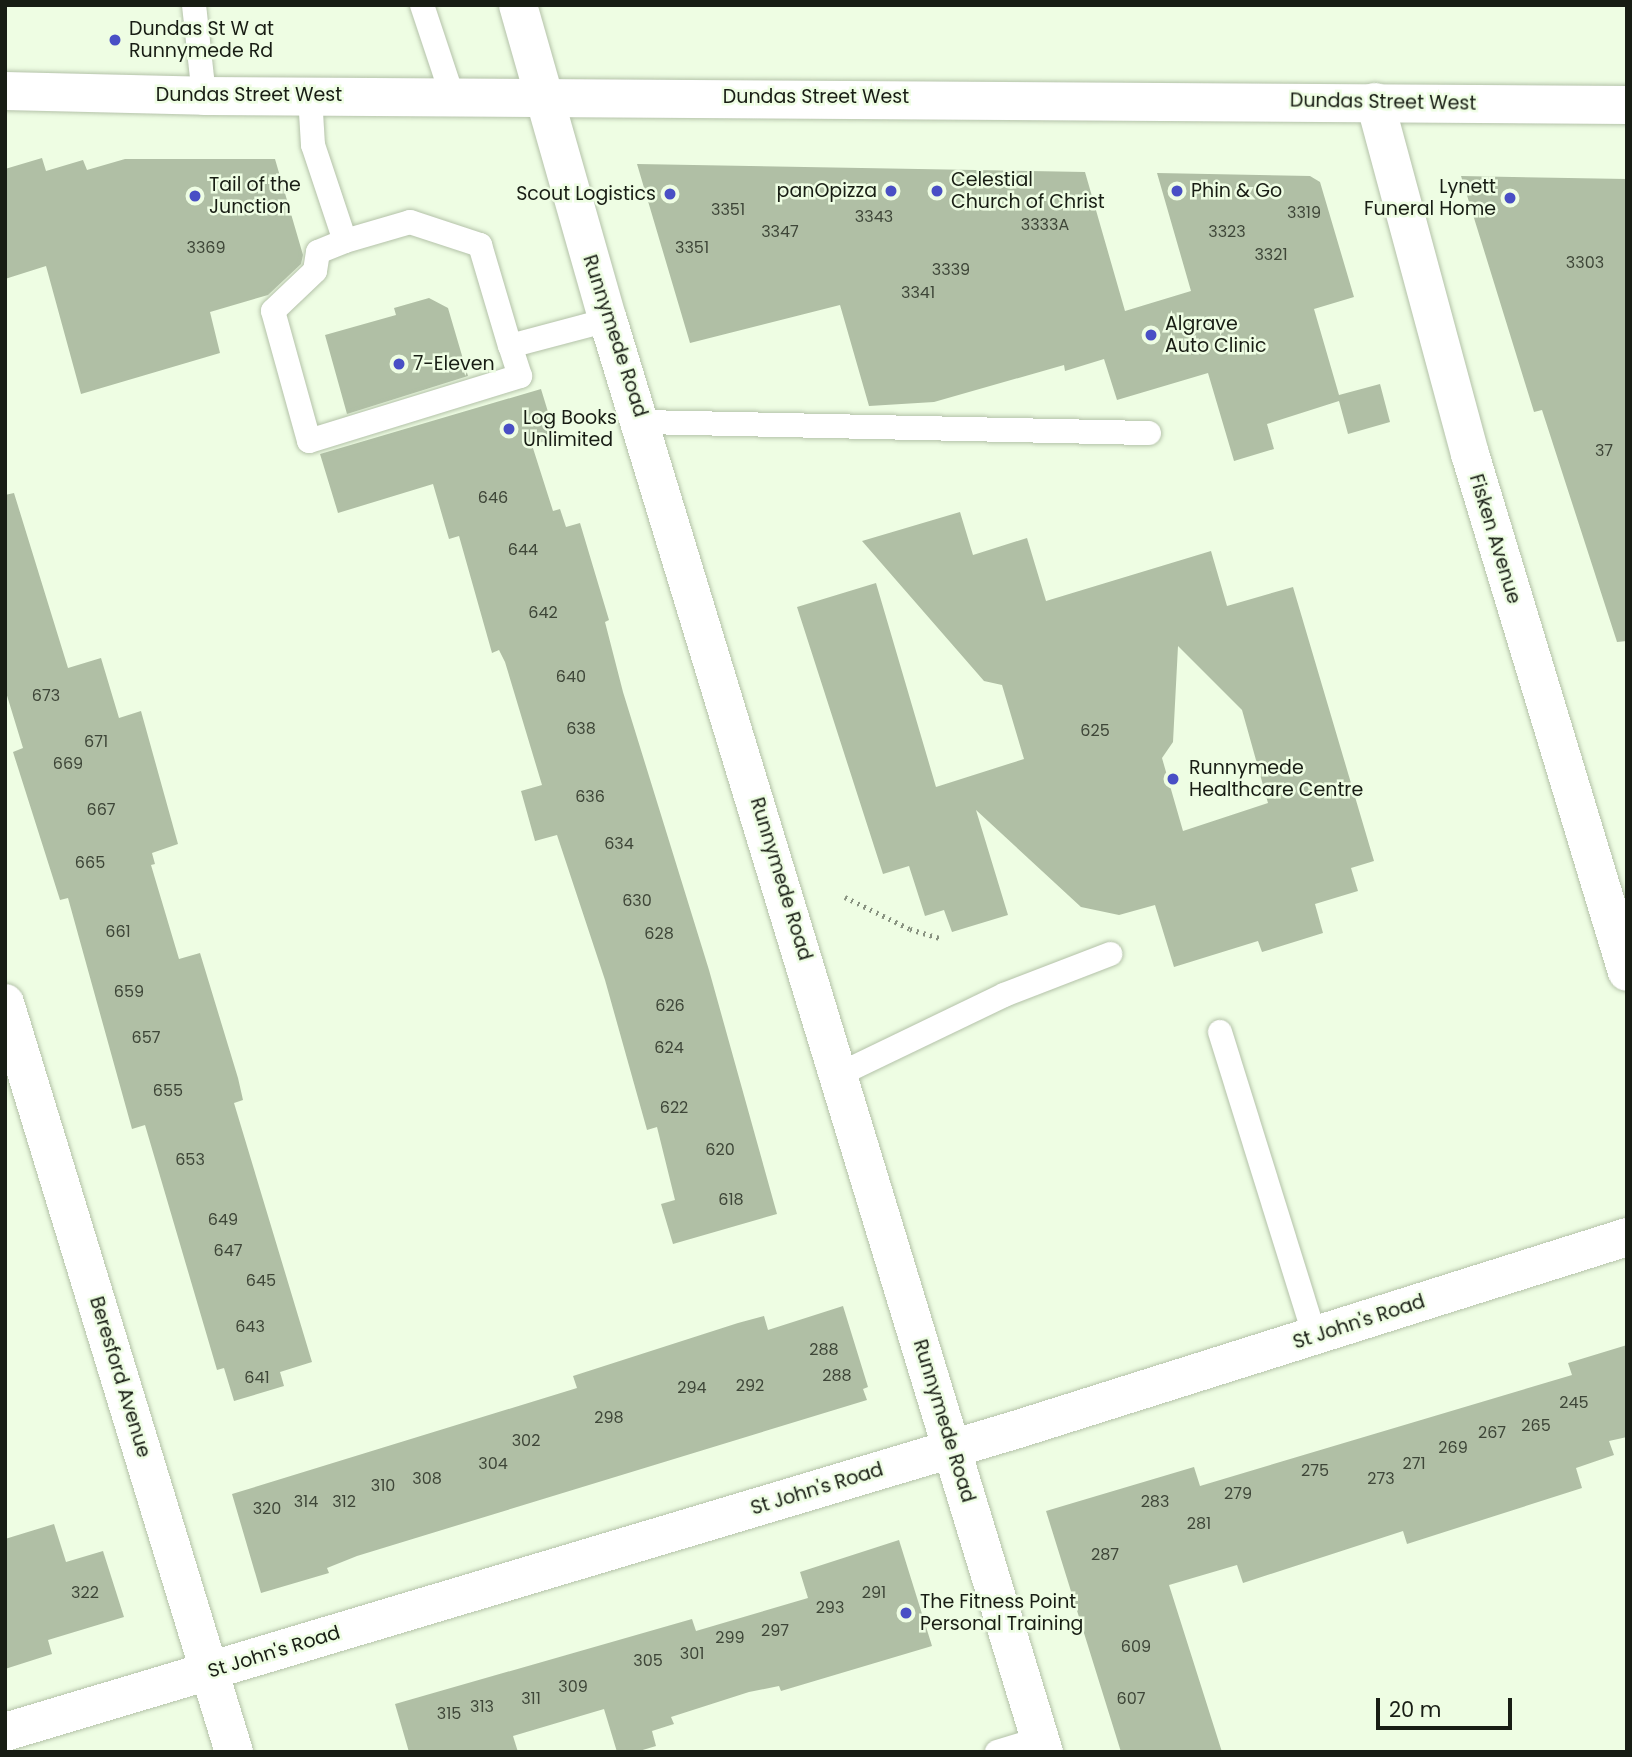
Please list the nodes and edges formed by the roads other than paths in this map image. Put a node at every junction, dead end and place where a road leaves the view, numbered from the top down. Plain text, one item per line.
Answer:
1 (194, 5) edge
2 (422, 5) edge
3 (518, 5) edge
4 (5, 91) edge
5 (452, 95) junction
6 (542, 95) junction
7 (204, 96) junction
8 (310, 96) junction
9 (1375, 102) junction
10 (1627, 105) edge
11 (345, 241) junction
12 (608, 320) junction
13 (510, 346) junction
14 (643, 422) junction
15 (1149, 433) dead end
16 (1620, 923) edge
17 (1110, 954) dead end
18 (1627, 972) edge
19 (5, 1003) edge
20 (1220, 1032) dead end
21 (840, 1074) junction
22 (1627, 1237) edge
23 (1315, 1337) junction
24 (952, 1448) junction
25 (210, 1672) junction
26 (5, 1732) edge
27 (1042, 1746) edge
28 (234, 1752) edge
29 (997, 1752) edge

1 - 7 lane
2 - 5 lane
3 - 6 street, Runnymede Road
4 - 7 street, Dundas Street West
5 - 6 street, Dundas Street West
5 - 8 street, Dundas Street West
6 - 9 street, Dundas Street West
6 - 12 street, Runnymede Road
7 - 8 street, Dundas Street West
8 - 11 lane
9 - 10 street, Dundas Street West
9 - 16 street, Fisken Avenue
11 - 13 lane
11 - 13 lane
12 - 13 lane
12 - 14 street, Runnymede Road
14 - 15 lane
14 - 21 street, Runnymede Road
16 - 18 street, Fisken Avenue
17 - 21 lane
19 - 25 street, Beresford Avenue
20 - 23 lane
21 - 24 street, Runnymede Road
22 - 23 street, St John's Road
23 - 24 street, St John's Road
24 - 25 street, St John's Road
24 - 27 street, Runnymede Road
25 - 26 street, St John's Road
25 - 28 street, Beresford Avenue
27 - 29 lane

